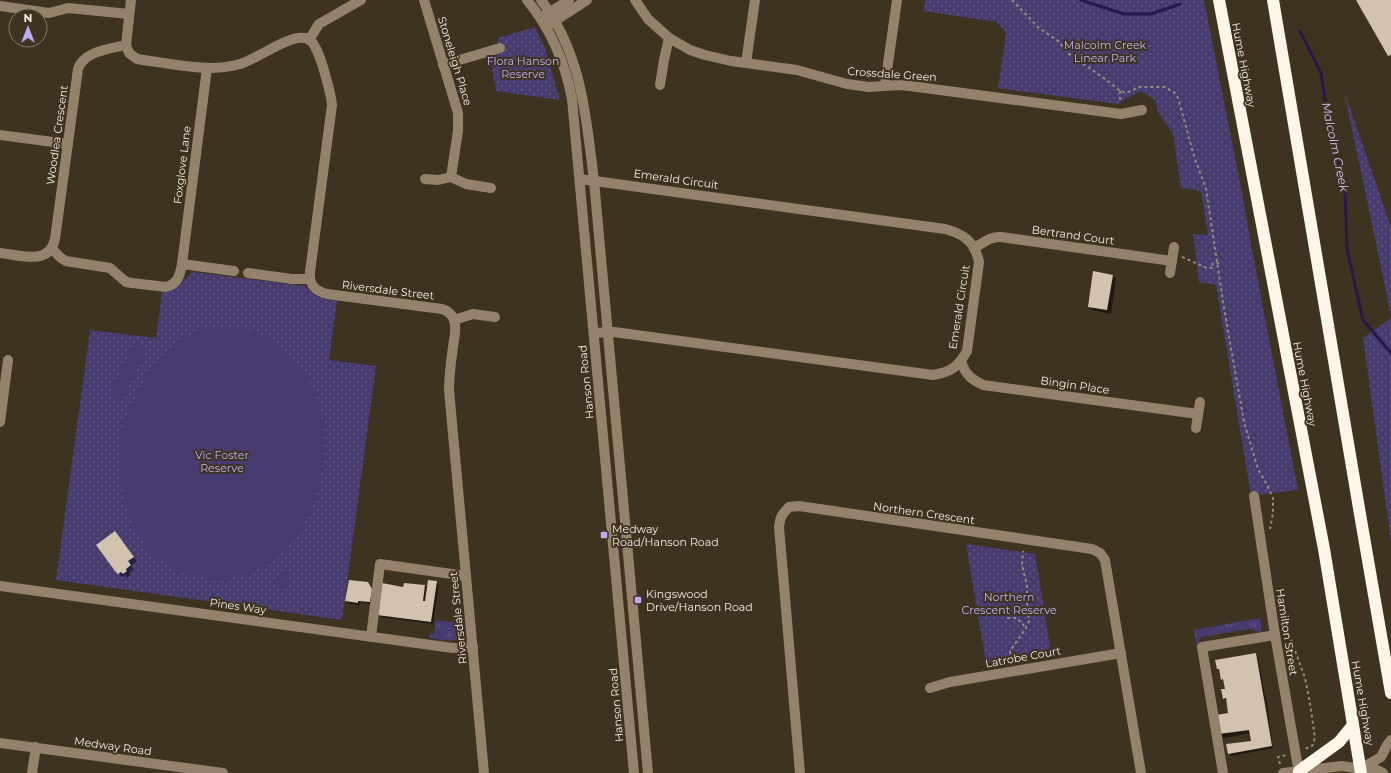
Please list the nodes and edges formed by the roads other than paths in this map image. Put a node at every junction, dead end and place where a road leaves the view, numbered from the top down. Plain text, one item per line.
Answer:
1 (131, 0) edge
2 (361, 0) edge
3 (424, 0) edge
4 (527, 0) edge
5 (541, 0) edge
6 (569, 0) edge
7 (587, 0) edge
8 (635, 0) edge
9 (754, 0) edge
10 (897, 0) edge
11 (1218, 0) edge
12 (1273, 0) edge
13 (0, 6) edge
14 (129, 14) junction
15 (551, 20) junction
16 (668, 38) junction
17 (309, 40) junction
18 (126, 45) junction
19 (500, 48) dead end
20 (746, 63) junction
21 (443, 65) junction
22 (207, 68) junction
23 (660, 85) dead end
24 (885, 86) junction
25 (1142, 110) dead end
26 (0, 135) edge
27 (68, 144) junction
28 (451, 177) junction
29 (425, 179) dead end
30 (580, 179) junction
31 (594, 181) junction
32 (491, 188) dead end
33 (974, 248) junction
34 (52, 249) junction
35 (0, 252) edge
36 (182, 264) junction
37 (234, 271) dead end
38 (248, 273) dead end
39 (1170, 273) dead end
40 (309, 278) junction
41 (495, 317) dead end
42 (454, 320) junction
43 (607, 332) junction
44 (594, 333) junction
45 (8, 360) dead end
46 (961, 362) junction
47 (1200, 402) dead end
48 (1198, 414) junction
49 (0, 422) edge
50 (1196, 428) dead end
51 (1254, 496) dead end
52 (466, 576) junction
53 (0, 586) edge
54 (1275, 635) junction
55 (371, 637) junction
56 (473, 647) junction
57 (1121, 653) junction
58 (930, 688) dead end
59 (1391, 693) edge
60 (1353, 725) junction
61 (1391, 740) edge
62 (0, 743) edge
63 (36, 748) junction
64 (1282, 770) edge
65 (1299, 772) edge
66 (1358, 772) edge
67 (32, 773) edge
68 (223, 773) edge
69 (484, 773) edge
70 (634, 773) edge
71 (648, 773) edge
72 (800, 773) edge
73 (1141, 773) edge
74 (1223, 773) edge
75 (1383, 773) edge

1 - 14 street
2 - 17 street
3 - 21 street, Stoneleigh Place
4 - 15 street, Hanson Road
5 - 15 street, Hanson Road
6 - 15 street
7 - 15 street
8 - 16 street, Crossdale Green
9 - 20 street
10 - 24 street
11 - 60 highway, Hume Highway
12 - 59 highway
13 - 14 street
14 - 18 street
15 - 30 street, Hanson Road
15 - 31 street, Hanson Road
16 - 20 street, Crossdale Green
16 - 23 street
17 - 22 street
17 - 40 street
18 - 22 street
18 - 27 street, Woodlea Crescent
19 - 21 street
20 - 24 street, Crossdale Green
21 - 28 street, Stoneleigh Place
22 - 36 street, Foxglove Lane
24 - 25 street, Crossdale Green
26 - 27 street
27 - 34 street, Woodlea Crescent
28 - 29 street
28 - 32 street
30 - 31 street, Emerald Circuit
30 - 44 street, Hanson Road
31 - 33 street, Emerald Circuit
31 - 43 street, Hanson Road
33 - 39 street, Bertrand Court
33 - 46 street, Emerald Circuit
34 - 35 street
34 - 36 street, Foxglove Lane
36 - 37 street
38 - 40 street
40 - 42 street, Riversdale Street
41 - 42 street
42 - 52 street, Riversdale Street
43 - 44 street, Emerald Circuit
43 - 46 street, Emerald Circuit
43 - 71 street, Hanson Road
44 - 70 street, Hanson Road
45 - 49 street
46 - 48 street, Bingin Place
47 - 48 street
48 - 50 street
51 - 54 street, Hamilton Street
52 - 55 street
52 - 56 street, Riversdale Street
53 - 55 street, Pines Way
54 - 65 street, Hamilton Street
54 - 74 street
55 - 56 street, Pines Way
56 - 69 street, Riversdale Street
57 - 58 street, Latrobe Court
57 - 72 street, Northern Crescent
57 - 73 street, Northern Crescent
60 - 65 highway
60 - 66 highway, Hume Highway
61 - 66 street
62 - 63 street, Medway Road
63 - 67 street
63 - 68 street, Medway Road
64 - 65 street
65 - 66 street
66 - 75 street

